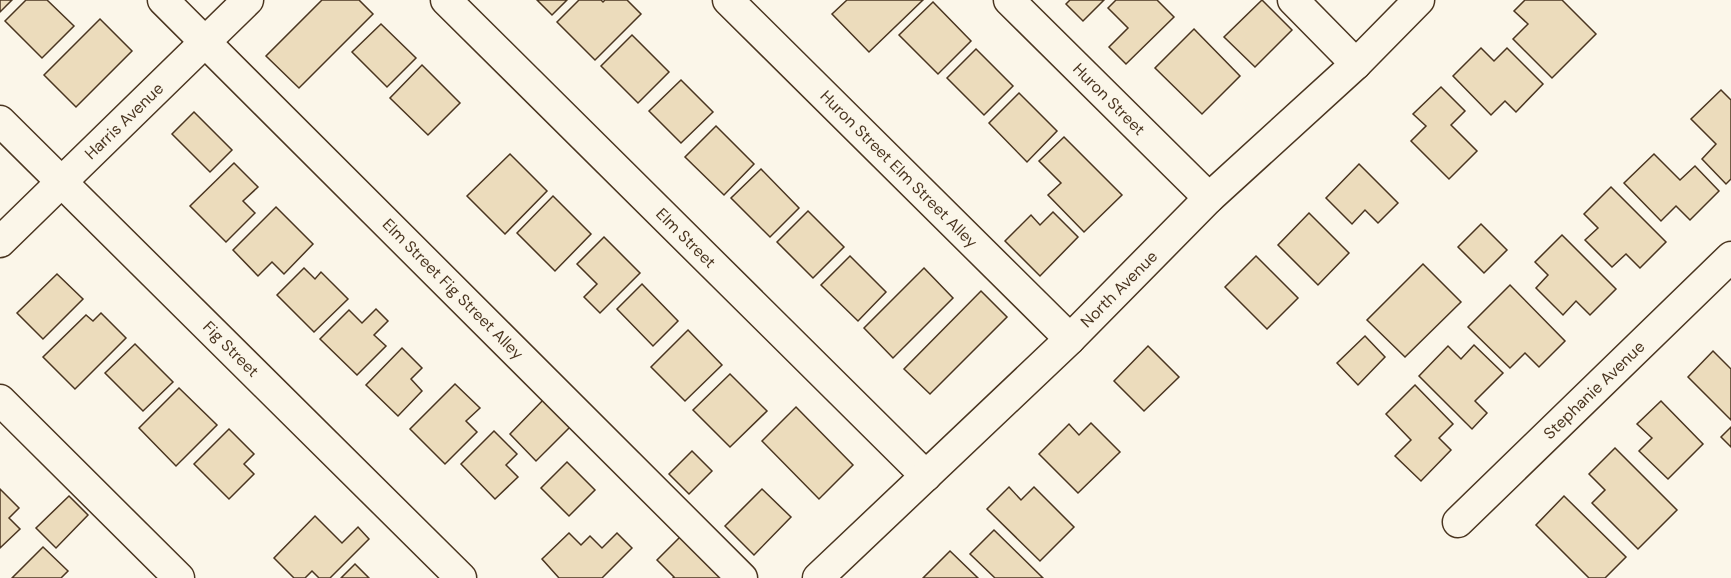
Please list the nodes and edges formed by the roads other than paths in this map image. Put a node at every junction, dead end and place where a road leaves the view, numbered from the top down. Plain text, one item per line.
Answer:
1 (163, 0) edge
2 (248, 0) edge
3 (446, 0) edge
4 (728, 0) edge
5 (1008, 0) edge
6 (1293, 0) edge
7 (1419, 0) edge
8 (205, 42) junction
9 (1356, 64) junction
10 (0, 121) edge
11 (62, 182) junction
12 (1209, 198) junction
13 (0, 242) edge
14 (1731, 257) edge
15 (1070, 339) junction
16 (0, 400) edge
17 (926, 476) junction
18 (1458, 522) dead end
19 (179, 578) edge
20 (461, 578) edge
21 (742, 578) edge
22 (818, 578) edge

1 - 8 street, Elm Street Fig Street Alley
2 - 8 street, Harris Avenue
3 - 17 street, Elm Street
4 - 15 street, Huron Street Elm Street Alley
5 - 12 street, Huron Street
6 - 9 street
7 - 9 street, North Avenue
8 - 11 street, Harris Avenue
8 - 21 street, Elm Street Fig Street Alley
9 - 12 street, North Avenue
10 - 11 street, Fig Street
11 - 13 street, Harris Avenue
11 - 20 street, Fig Street
12 - 15 street, North Avenue
14 - 18 street, Stephanie Avenue
15 - 17 street, North Avenue
16 - 19 street
17 - 22 street, North Avenue

